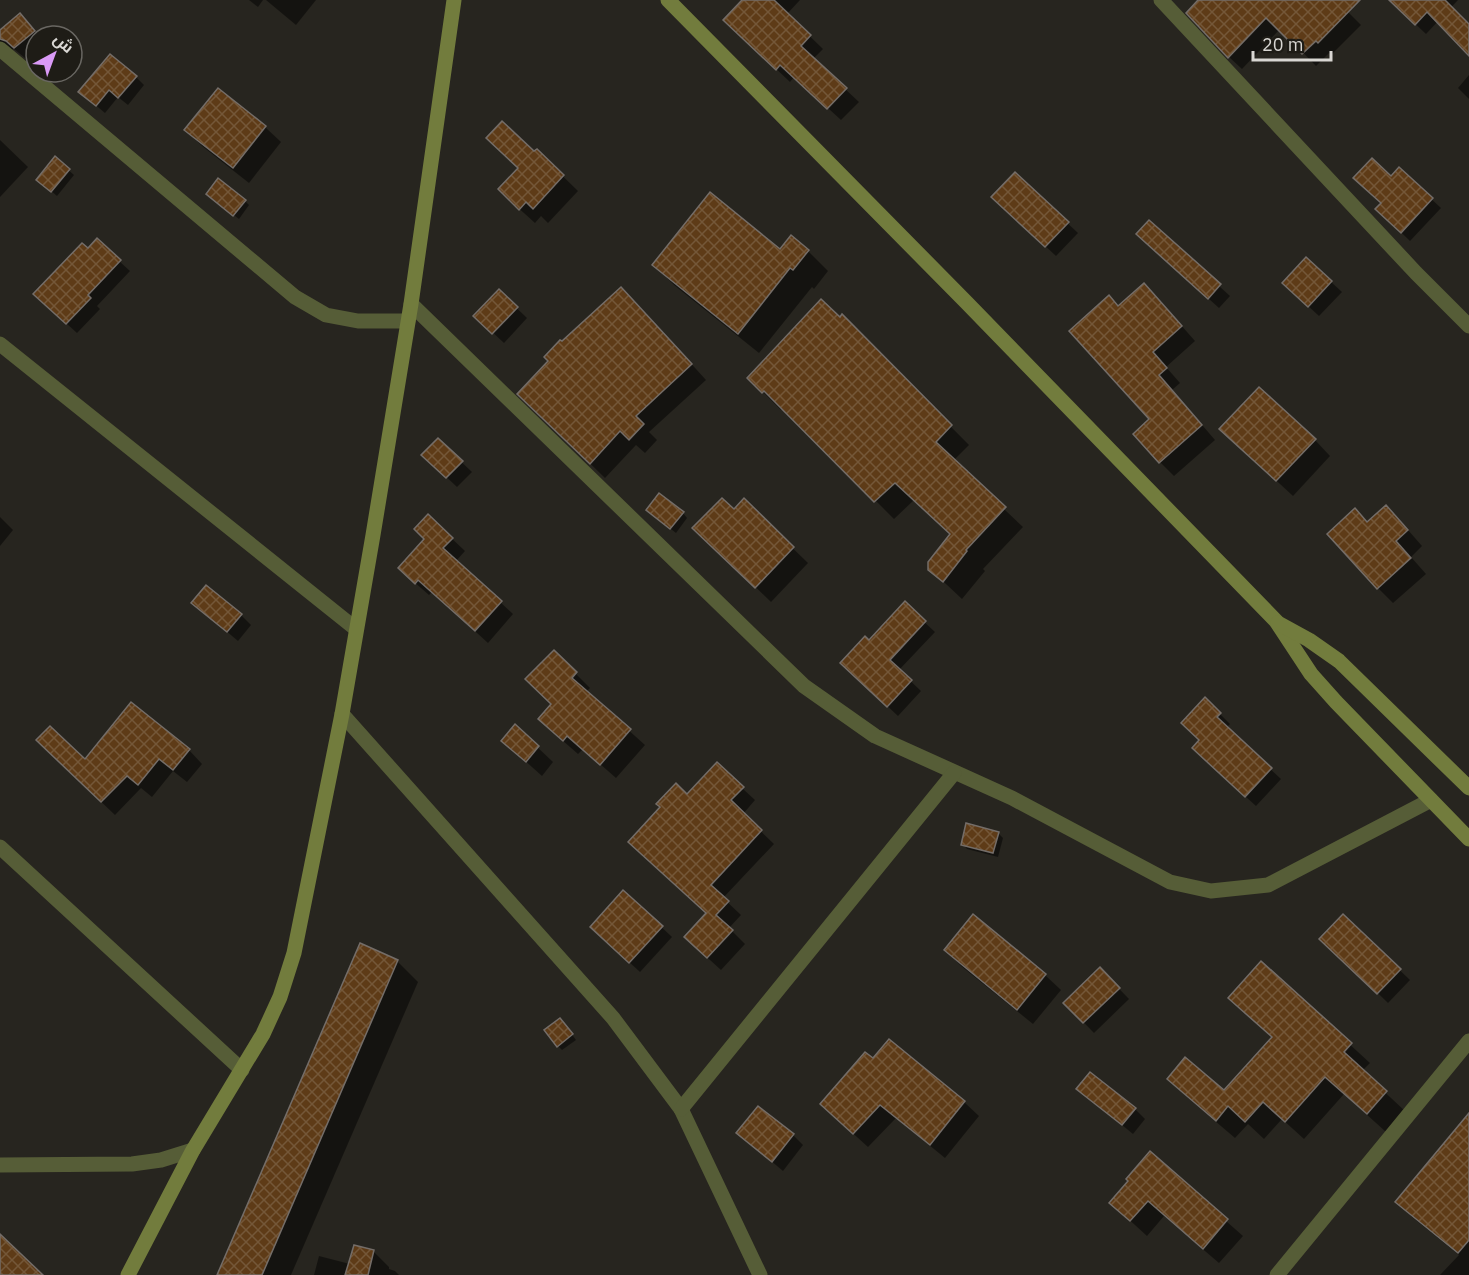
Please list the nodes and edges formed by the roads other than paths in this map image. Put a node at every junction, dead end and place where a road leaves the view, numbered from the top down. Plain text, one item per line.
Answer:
1 (454, 0) edge
2 (668, 0) edge
3 (1161, 0) edge
4 (0, 49) edge
5 (411, 304) junction
6 (408, 321) junction
7 (1469, 326) edge
8 (0, 344) edge
9 (1276, 621) junction
10 (356, 629) junction
11 (342, 714) junction
12 (954, 773) junction
13 (1469, 788) edge
14 (1431, 800) junction
15 (1469, 839) edge
16 (0, 847) edge
17 (1469, 1041) edge
18 (242, 1070) junction
19 (681, 1109) junction
20 (194, 1150) junction
21 (0, 1165) edge
22 (128, 1275) edge
23 (760, 1275) edge
24 (1277, 1275) edge

1 - 5 main road
2 - 9 main road
3 - 7 street
4 - 6 street
5 - 6 main road
5 - 12 street
6 - 10 main road
8 - 10 street
9 - 13 main road
9 - 14 main road
10 - 11 main road
11 - 18 main road
11 - 19 street
12 - 14 street
12 - 19 street
14 - 15 main road
16 - 18 street
17 - 24 street
18 - 20 main road
19 - 23 street
20 - 21 street
20 - 22 main road

